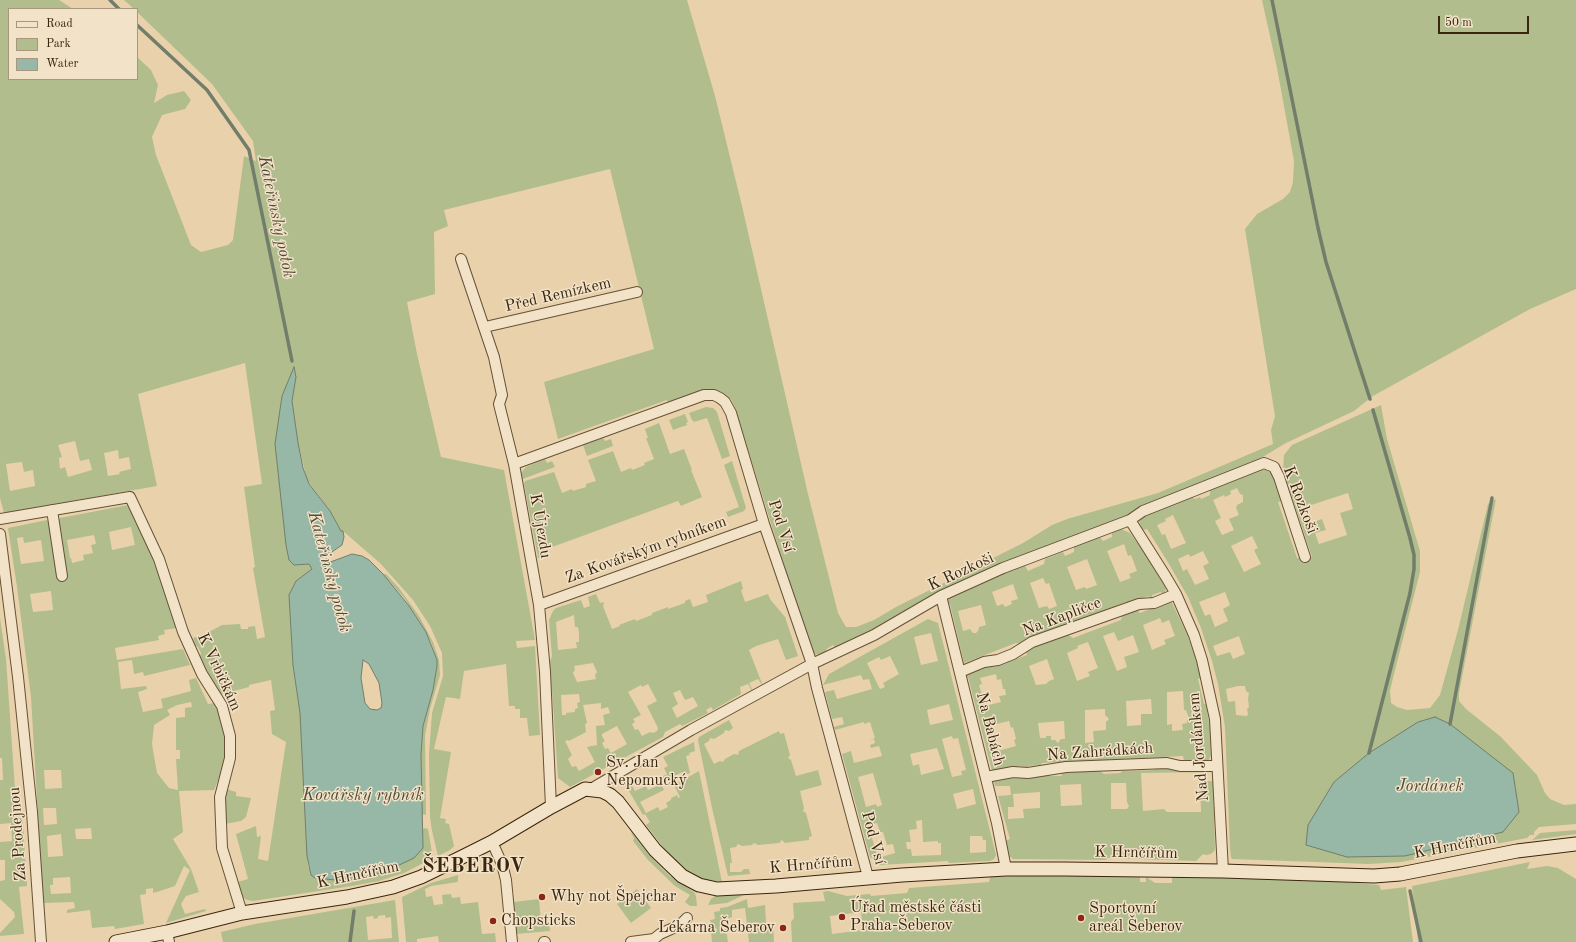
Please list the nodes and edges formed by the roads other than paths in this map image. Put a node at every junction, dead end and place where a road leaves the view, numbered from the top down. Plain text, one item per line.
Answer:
1 (461, 259) dead end
2 (637, 292) dead end
3 (485, 327) junction
4 (514, 464) junction
5 (52, 510) junction
6 (0, 519) edge
7 (1130, 520) junction
8 (764, 524) junction
9 (0, 534) edge
10 (1305, 557) dead end
11 (62, 576) dead end
12 (1176, 594) junction
13 (941, 596) junction
14 (539, 605) junction
15 (812, 664) junction
16 (960, 672) junction
17 (1217, 766) junction
18 (986, 777) junction
19 (591, 789) junction
20 (551, 807) junction
21 (492, 842) junction
22 (1576, 844) edge
23 (1006, 869) junction
24 (1223, 871) junction
25 (868, 878) junction
26 (242, 913) junction
27 (687, 918) dead end
28 (168, 937) edge
29 (41, 942) edge
30 (116, 942) edge
31 (512, 942) edge
32 (631, 942) edge

1 - 3 street, K Újezdu
2 - 3 street, Před Remízkem
3 - 4 street, K Újezdu
4 - 8 street, Pod Vsí
4 - 14 street, K Újezdu
5 - 6 street
5 - 11 street
5 - 26 street, K Vrbičkám
7 - 10 street, K Rozkoši
7 - 12 street, Nad Jordánkem
7 - 13 street, K Rozkoši
8 - 14 street, Za Kovářským rybníkem
8 - 15 street, Pod Vsí
9 - 29 street, Za Prodejnou
12 - 16 street, Na Kapličce
12 - 17 street, Nad Jordánkem
13 - 15 street, K Rozkoši
13 - 16 street, Na Babách
14 - 20 street, K Újezdu
15 - 19 street, K Rozkoši
15 - 25 street, Pod Vsí
16 - 18 street, Na Babách
17 - 18 street, Na Zahrádkách
17 - 24 street, Nad Jordánkem
18 - 23 street, Na Babách
19 - 20 street, K Hrnčířům
19 - 25 street, K Hrnčířům
20 - 21 street, K Hrnčířům
21 - 26 street, K Hrnčířům
21 - 31 street
22 - 24 street, K Hrnčířům
23 - 24 street, K Hrnčířům
23 - 25 street, K Hrnčířům
26 - 28 street, K Hrnčířům
27 - 32 street
28 - 30 street, K Hrnčířům

